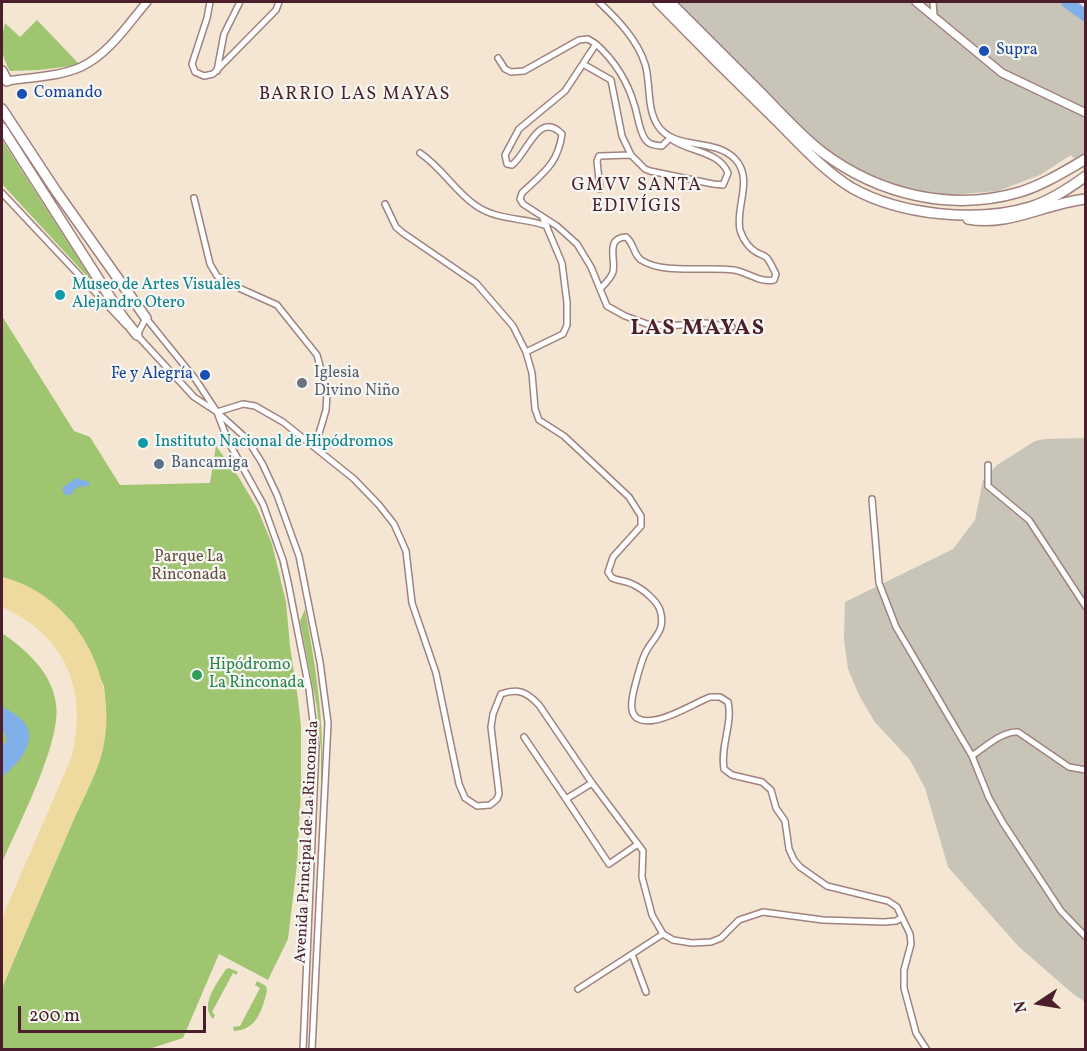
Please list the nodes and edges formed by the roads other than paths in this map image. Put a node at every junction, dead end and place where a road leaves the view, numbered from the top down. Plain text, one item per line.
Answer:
1 (147, 2) edge
2 (210, 2) edge
3 (240, 2) edge
4 (279, 2) edge
5 (599, 2) edge
6 (658, 2) edge
7 (670, 2) edge
8 (916, 2) edge
9 (933, 2) edge
10 (934, 16) junction
11 (596, 44) junction
12 (498, 58) dead end
13 (584, 64) junction
14 (2, 71) edge
15 (217, 71) junction
16 (7, 81) joint
17 (2, 109) edge
18 (1086, 113) edge
19 (2, 128) edge
20 (670, 138) junction
21 (420, 153) dead end
22 (631, 155) junction
23 (1086, 159) edge
24 (1086, 176) edge
25 (600, 189) dead end
26 (2, 194) edge
27 (194, 198) dead end
28 (1086, 199) edge
29 (385, 204) dead end
30 (960, 216) junction
31 (542, 217) junction
32 (547, 225) junction
33 (601, 288) junction
34 (147, 318) junction
35 (732, 327) dead end
36 (137, 334) junction
37 (526, 352) junction
38 (217, 412) junction
39 (315, 447) junction
40 (988, 465) dead end
41 (872, 499) dead end
42 (1086, 607) edge
43 (524, 737) dead end
44 (972, 756) junction
45 (1086, 770) edge
46 (592, 783) junction
47 (566, 799) junction
48 (638, 844) junction
49 (902, 918) junction
50 (663, 934) junction
51 (1086, 937) edge
52 (632, 954) junction
53 (578, 989) dead end
54 (646, 992) dead end
55 (303, 1050) edge
56 (312, 1050) edge
57 (927, 1050) edge

1 - 16 street
2 - 15 street
3 - 15 street
4 - 15 street
5 - 20 street
6 - 30 highway
7 - 23 highway
8 - 10 street
9 - 10 street
10 - 18 street
11 - 12 street
11 - 13 street
11 - 20 street
13 - 22 street
13 - 31 street
14 - 16 highway
17 - 34 highway
19 - 36 highway
20 - 22 street
20 - 33 street
21 - 32 street
22 - 25 street
24 - 30 highway
26 - 36 street, Avenida Principal de La Rinconada
27 - 39 street
28 - 30 highway
29 - 37 street
31 - 32 street
31 - 33 street
32 - 37 street
33 - 35 street
34 - 36 street
34 - 38 street, Avenida Principal de La Rinconada
36 - 38 street, Avenida Principal de La Rinconada
37 - 49 street
38 - 39 street
38 - 55 street, Avenida Principal de La Rinconada
38 - 56 street, Avenida Principal de La Rinconada
39 - 46 street
40 - 42 street
41 - 44 street
43 - 47 street
44 - 45 street
44 - 51 street
46 - 47 street
46 - 48 street
47 - 48 street
48 - 50 street
49 - 50 street
49 - 57 street
50 - 52 street
52 - 53 street
52 - 54 street

